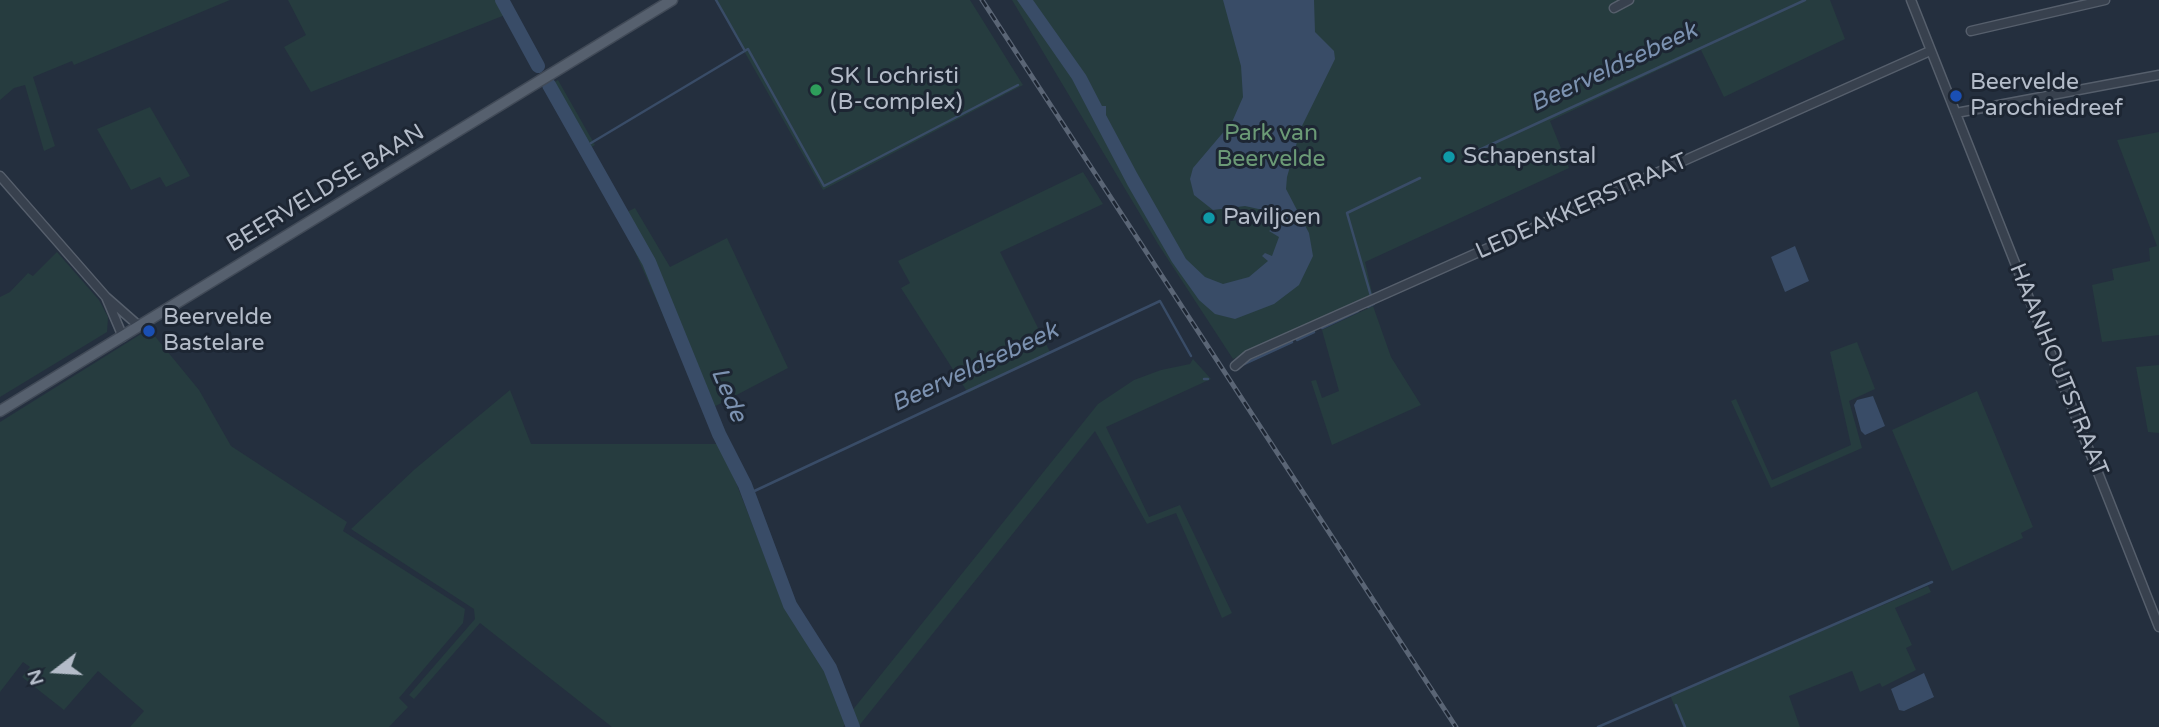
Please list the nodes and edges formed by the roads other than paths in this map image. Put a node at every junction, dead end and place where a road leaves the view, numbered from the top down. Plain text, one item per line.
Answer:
1 (672, 0) edge
2 (1629, 0) edge
3 (1911, 0) edge
4 (2105, 0) edge
5 (1614, 8) dead end
6 (1971, 31) dead end
7 (1930, 51) junction
8 (2159, 75) edge
9 (1956, 113) junction
10 (0, 176) edge
11 (106, 298) junction
12 (139, 326) junction
13 (122, 337) junction
14 (1235, 366) dead end
15 (0, 411) edge
16 (2159, 627) edge

1 - 12 main road, BEERVELDSE BAAN
2 - 5 street
3 - 7 street, HAANHOUTSTRAAT
4 - 6 street
7 - 9 street, HAANHOUTSTRAAT
7 - 14 street, LEDEAKKERSTRAAT
8 - 9 street
9 - 16 street, HAANHOUTSTRAAT
10 - 11 street
11 - 12 street
11 - 13 street
12 - 13 main road, BEERVELDSE BAAN
13 - 15 main road, BEERVELDSE BAAN

